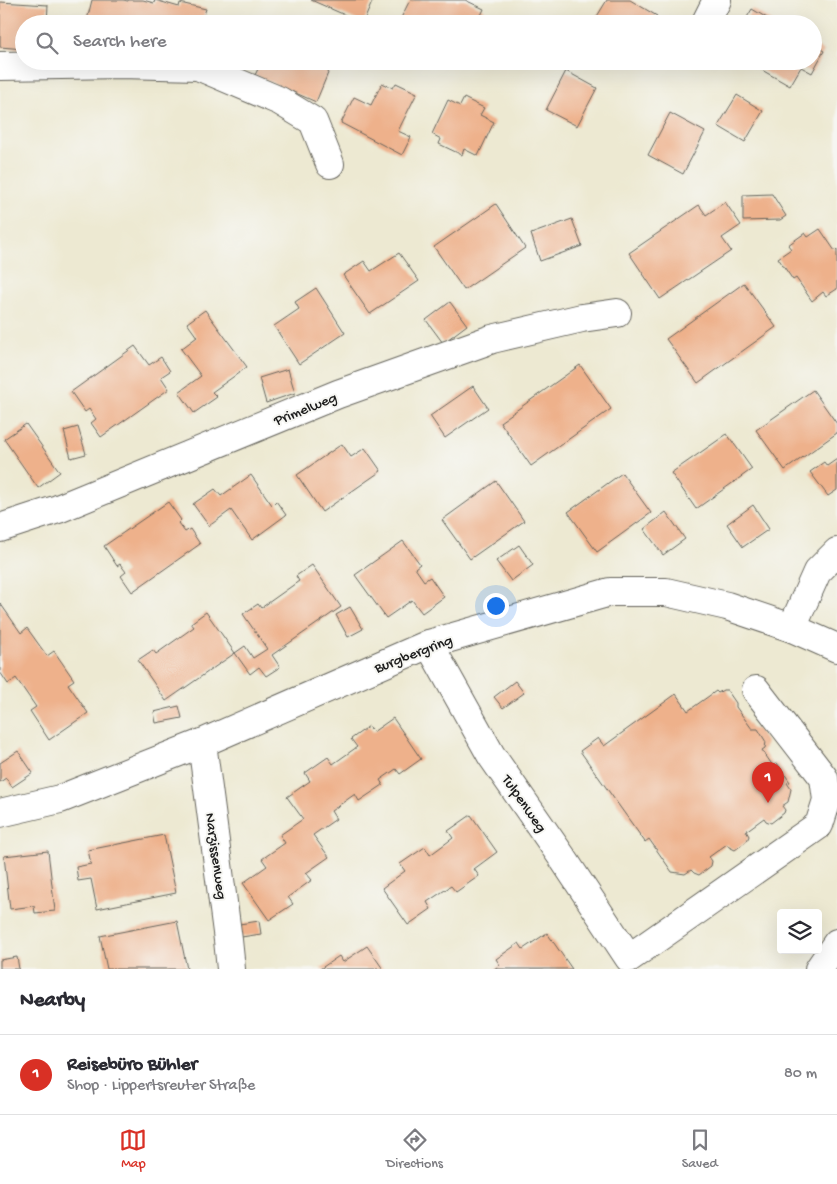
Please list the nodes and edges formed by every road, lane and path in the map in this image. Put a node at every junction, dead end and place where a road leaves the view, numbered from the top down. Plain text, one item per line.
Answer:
1 (717, 0) edge
2 (710, 15) edge
3 (0, 66) edge
4 (15, 66) edge
5 (207, 70) edge
6 (330, 164) dead end
7 (617, 314) dead end
8 (0, 528) edge
9 (837, 552) edge
10 (792, 628) junction
11 (429, 644) junction
12 (837, 648) edge
13 (756, 690) dead end
14 (202, 742) junction
15 (0, 813) edge
16 (837, 943) edge
17 (231, 969) edge
18 (819, 969) edge

1 - 2 street
3 - 4 street
5 - 6 street
7 - 8 street, Primelweg
9 - 10 street
10 - 11 street, Burgbergring
10 - 12 street, Burgbergring
11 - 13 street, Tulpenweg
11 - 14 street, Burgbergring
14 - 15 street, Burgbergring
14 - 17 street, Narzissenweg
16 - 18 street

